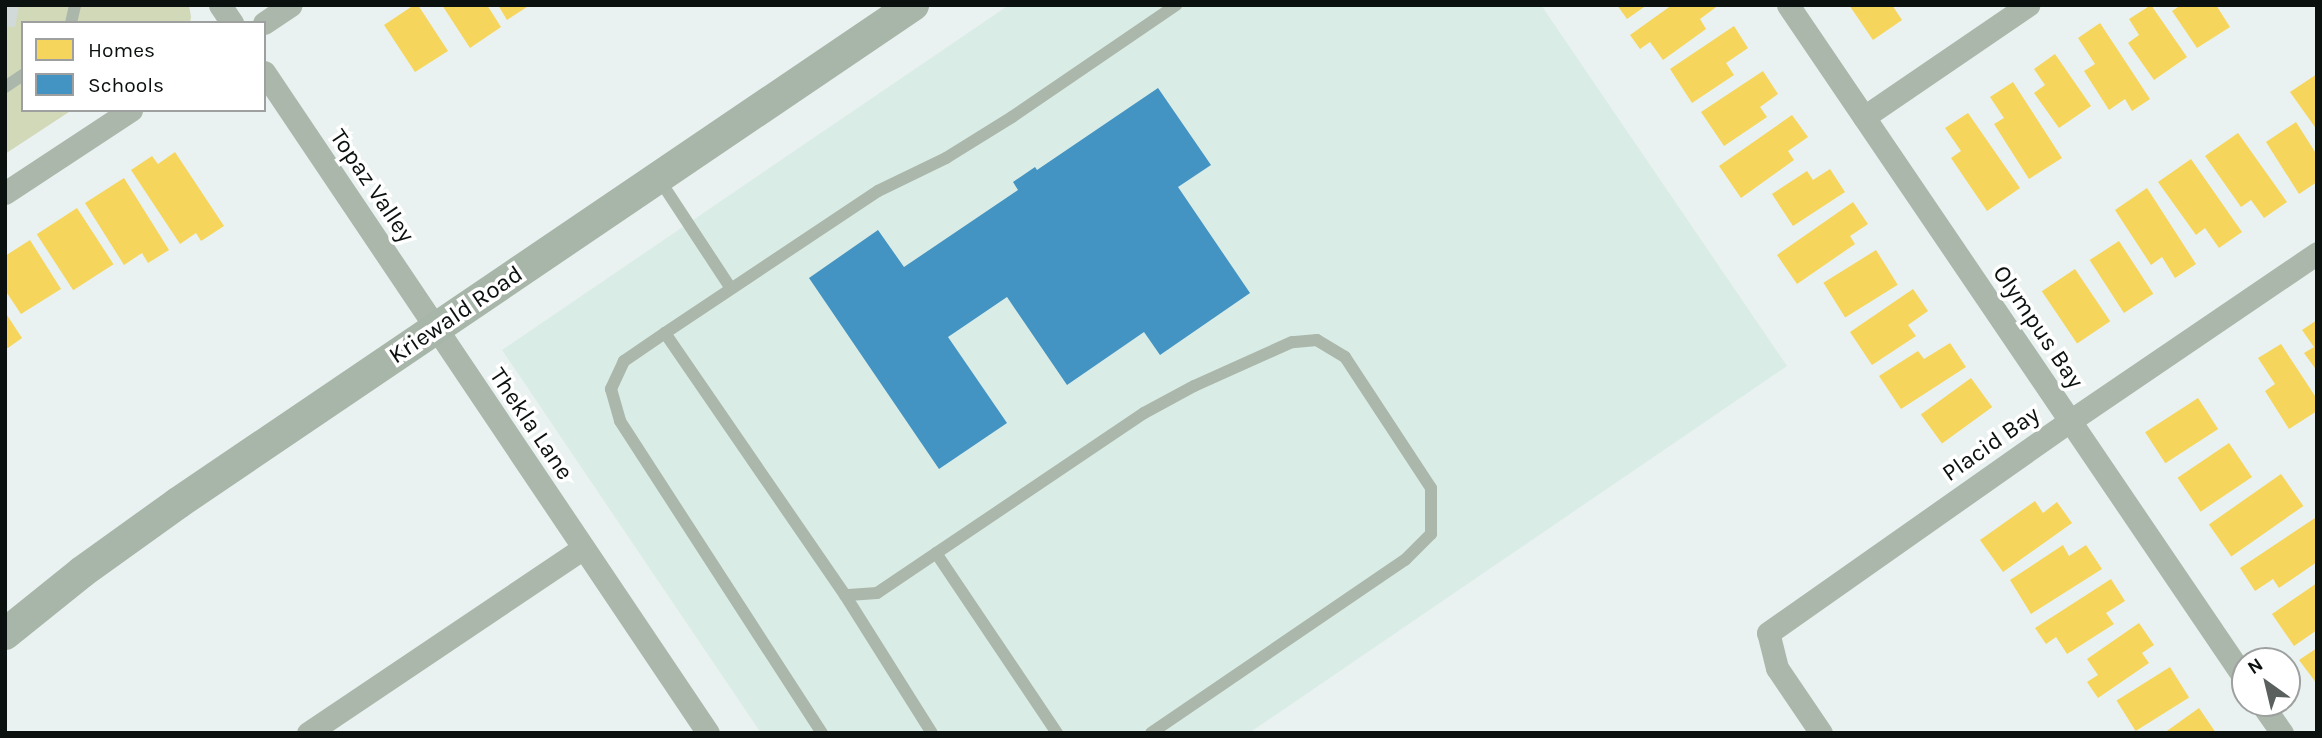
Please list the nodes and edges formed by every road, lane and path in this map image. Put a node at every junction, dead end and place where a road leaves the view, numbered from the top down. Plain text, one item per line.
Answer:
1 (220, 5) edge
2 (291, 5) edge
3 (913, 5) edge
4 (1176, 5) edge
5 (1788, 5) edge
6 (2028, 5) edge
7 (231, 21) edge
8 (266, 22) edge
9 (266, 75) edge
10 (21, 76) edge
11 (5, 87) edge
12 (128, 112) edge
13 (1864, 117) junction
14 (658, 178) junction
15 (5, 193) edge
16 (2317, 253) edge
17 (730, 287) junction
18 (435, 329) junction
19 (665, 333) junction
20 (2070, 421) junction
21 (583, 548) junction
22 (936, 553) junction
23 (845, 595) junction
24 (5, 634) edge
25 (2231, 658) edge
26 (2271, 717) edge
27 (308, 733) edge
28 (708, 733) edge
29 (822, 733) edge
30 (932, 733) edge
31 (1057, 733) edge
32 (1151, 733) edge
33 (1821, 733) edge
34 (2282, 733) edge

1 - 7 street
2 - 8 street
3 - 14 street, Kriewald Road
4 - 17 lane
5 - 13 street, Olympus Bay
6 - 13 street
9 - 18 street, Topaz Valley
10 - 11 lane
12 - 15 street
13 - 20 street, Olympus Bay
14 - 17 lane
14 - 18 street, Kriewald Road
16 - 20 street, Placid Bay
17 - 19 lane
18 - 21 street, Thekla Lane
18 - 24 street, Kriewald Road
19 - 23 lane
19 - 29 lane
20 - 25 street, Olympus Bay
20 - 33 street, Placid Bay
21 - 27 street
21 - 28 street, Thekla Lane
22 - 23 lane
22 - 31 lane
22 - 32 lane
23 - 30 lane
26 - 34 street

